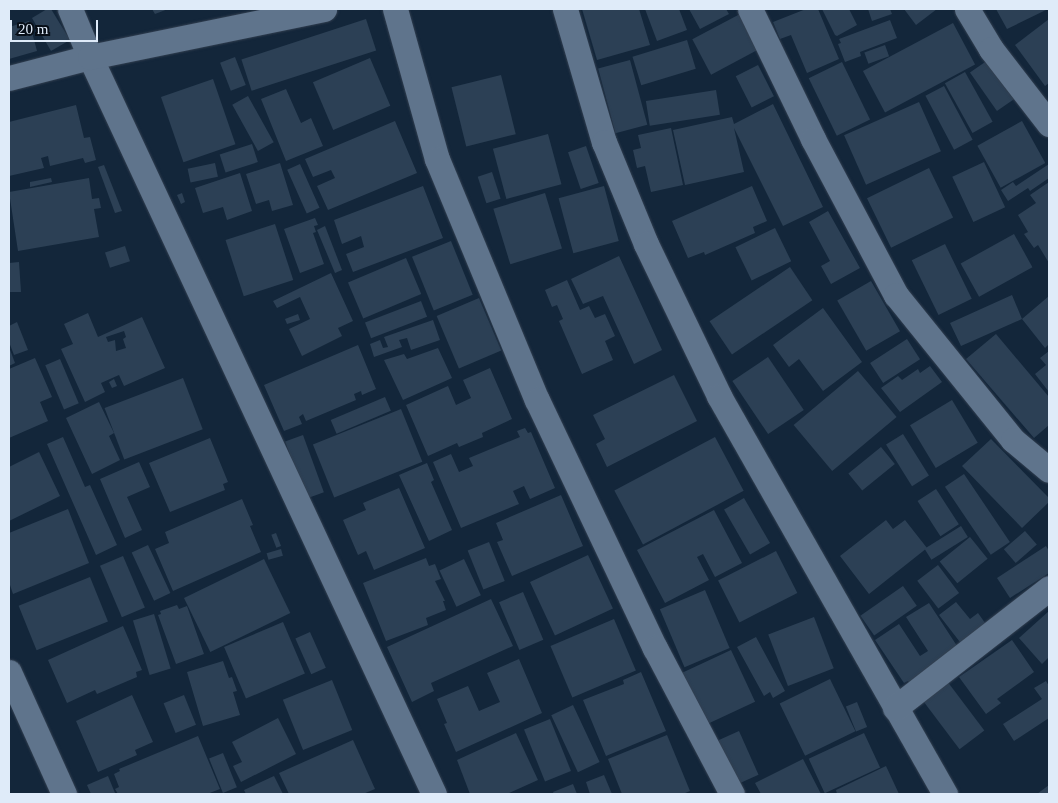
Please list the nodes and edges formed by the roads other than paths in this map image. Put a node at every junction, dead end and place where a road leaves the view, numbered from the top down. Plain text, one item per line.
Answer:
1 (70, 9) edge
2 (324, 9) edge
3 (395, 9) edge
4 (565, 9) edge
5 (750, 9) edge
6 (967, 9) edge
7 (90, 57) junction
8 (9, 78) edge
9 (1049, 124) edge
10 (1049, 470) edge
11 (1049, 588) edge
12 (9, 672) edge
13 (895, 708) junction
14 (64, 794) edge
15 (434, 794) edge
16 (732, 794) edge
17 (945, 794) edge

1 - 7 street
2 - 7 street
3 - 16 street
4 - 13 street
5 - 10 street
6 - 9 street
7 - 8 street
7 - 15 street
11 - 13 street
12 - 14 street
13 - 17 street

